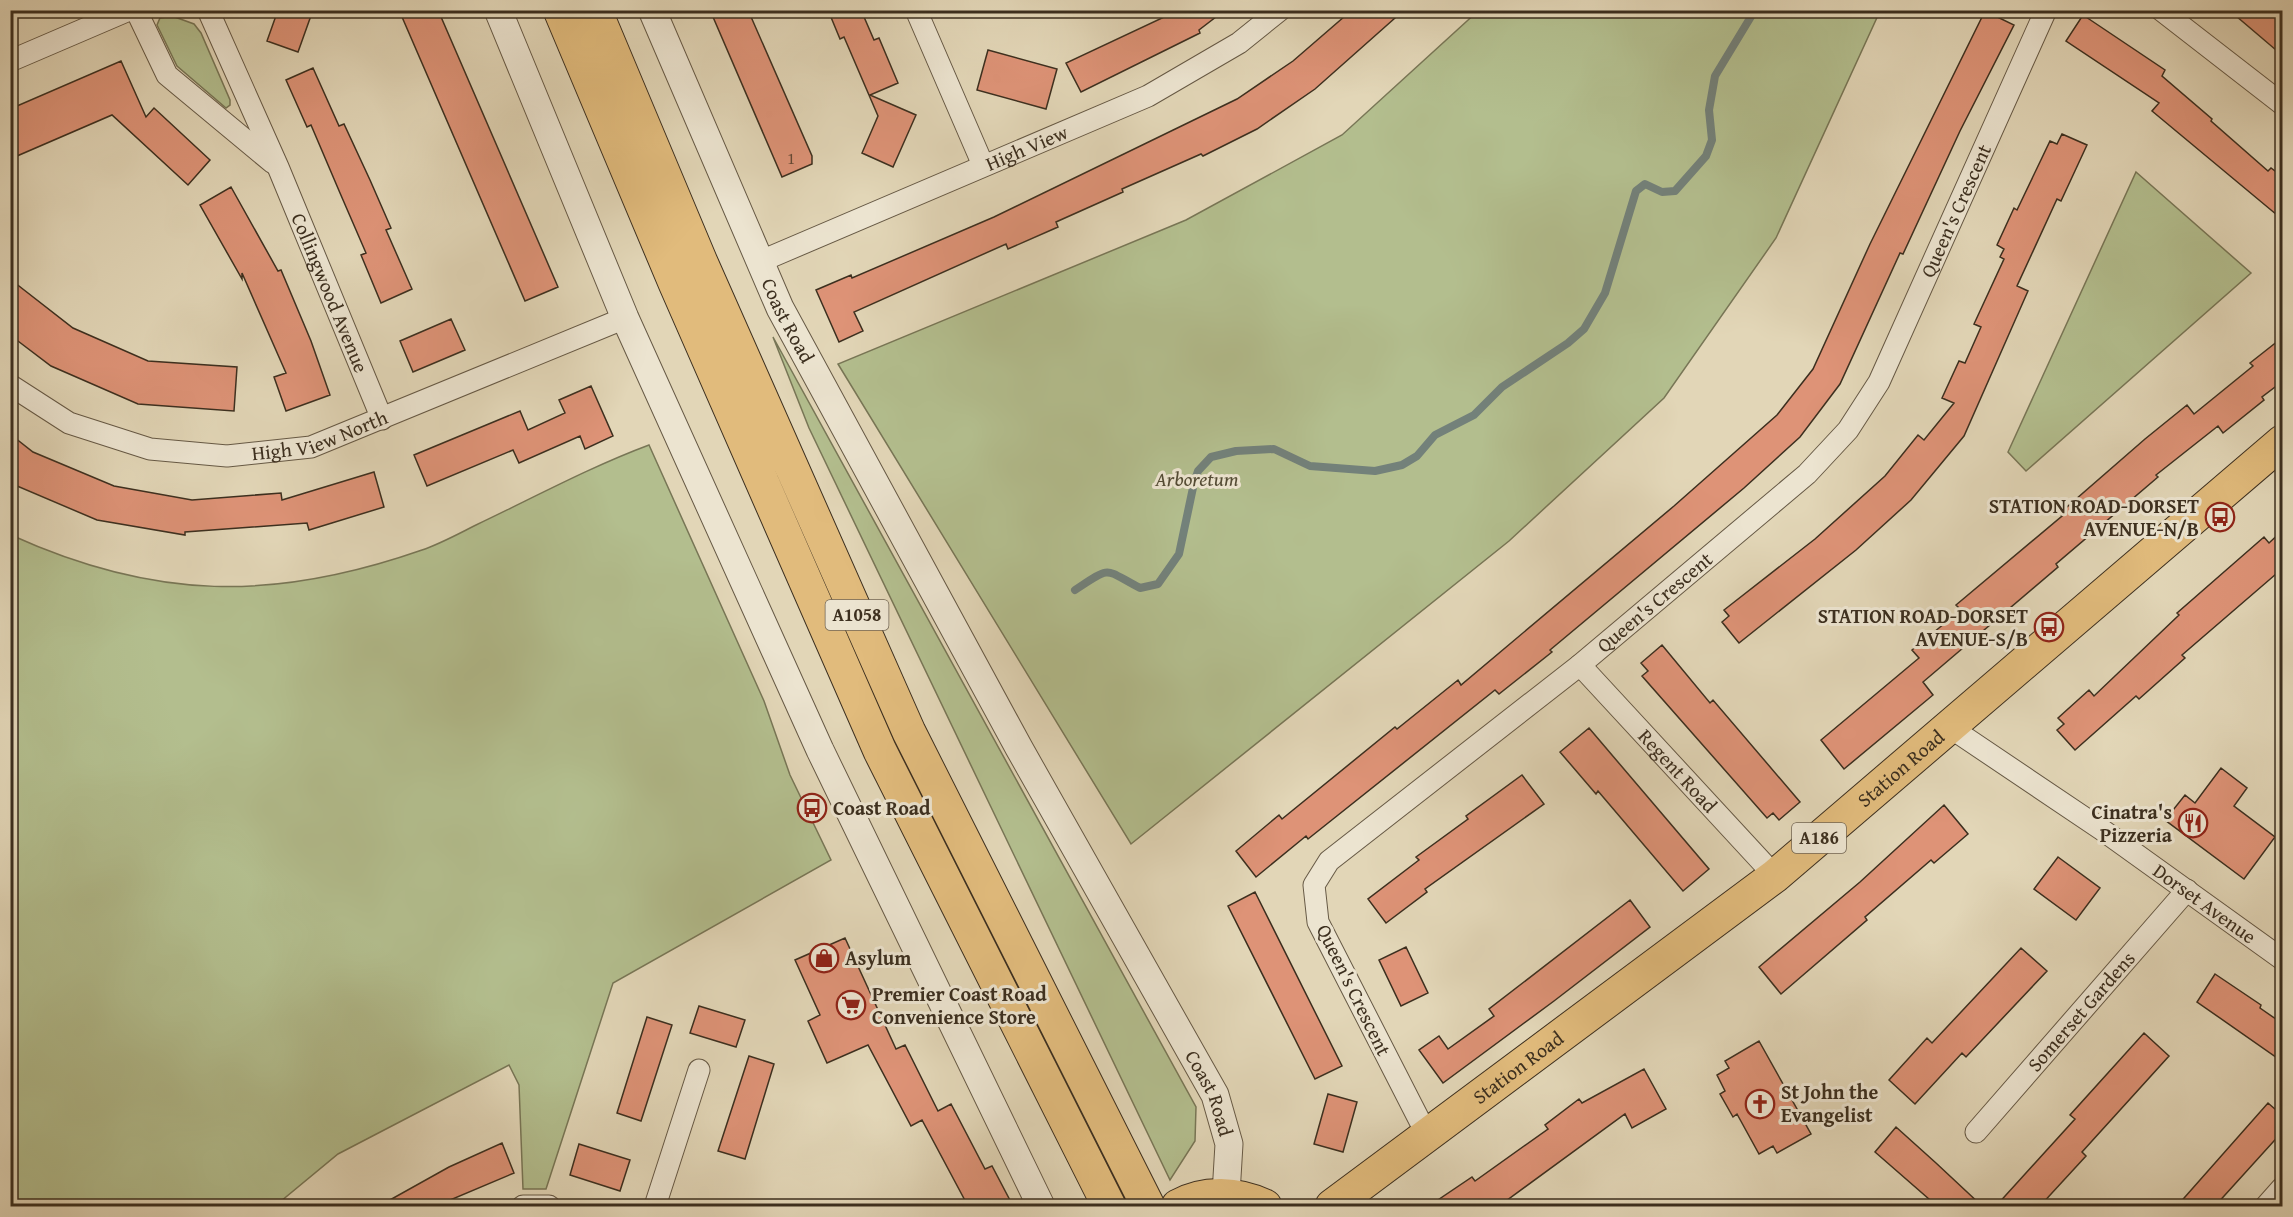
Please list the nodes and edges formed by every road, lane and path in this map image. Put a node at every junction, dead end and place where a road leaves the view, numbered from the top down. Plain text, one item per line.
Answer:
1 (129, 10) edge
2 (136, 10) edge
3 (208, 10) edge
4 (498, 10) edge
5 (561, 10) edge
6 (595, 10) edge
7 (651, 10) edge
8 (916, 10) edge
9 (1280, 10) edge
10 (2046, 10) edge
11 (2161, 10) edge
12 (10, 61) edge
13 (2283, 104) edge
14 (983, 165) junction
15 (278, 167) junction
16 (759, 262) junction
17 (625, 318) junction
18 (10, 385) edge
19 (382, 419) junction
20 (2283, 442) edge
21 (1580, 665) junction
22 (1948, 726) junction
23 (1775, 876) junction
24 (2187, 890) junction
25 (2283, 959) edge
26 (699, 1070) dead end
27 (1976, 1132) dead end
28 (1428, 1137) junction
29 (2283, 1188) edge
30 (1226, 1194) junction
31 (1182, 1204) edge
32 (523, 1206) edge
33 (549, 1206) edge
34 (655, 1206) edge
35 (1041, 1206) edge
36 (1109, 1206) edge
37 (1148, 1206) edge
38 (1265, 1206) edge
39 (1332, 1206) edge
40 (2266, 1206) edge

1 - 12 street
2 - 15 street, Collingwood Avenue
3 - 15 street, Collingwood Avenue
4 - 17 street
5 - 36 main road, A1058
6 - 37 main road, A1058
7 - 16 street, Coast Road
8 - 14 street
9 - 14 street, High View
10 - 21 street, Queen's Crescent
11 - 13 street
14 - 16 street, High View
15 - 19 street, Collingwood Avenue
16 - 30 street, Coast Road
17 - 19 street, High View North
17 - 35 street
18 - 19 street, High View North
20 - 22 main road, Station Road / A186
21 - 23 street, Regent Road
21 - 28 street, Queen's Crescent
22 - 23 main road, Station Road / A186
22 - 24 street, Dorset Avenue
23 - 28 main road, Station Road / A186
24 - 25 street, Dorset Avenue
24 - 27 street, Somerset Gardens
26 - 34 street
28 - 39 main road, Station Road / A186
29 - 40 street
30 - 31 main road
30 - 38 main road
32 - 33 street

